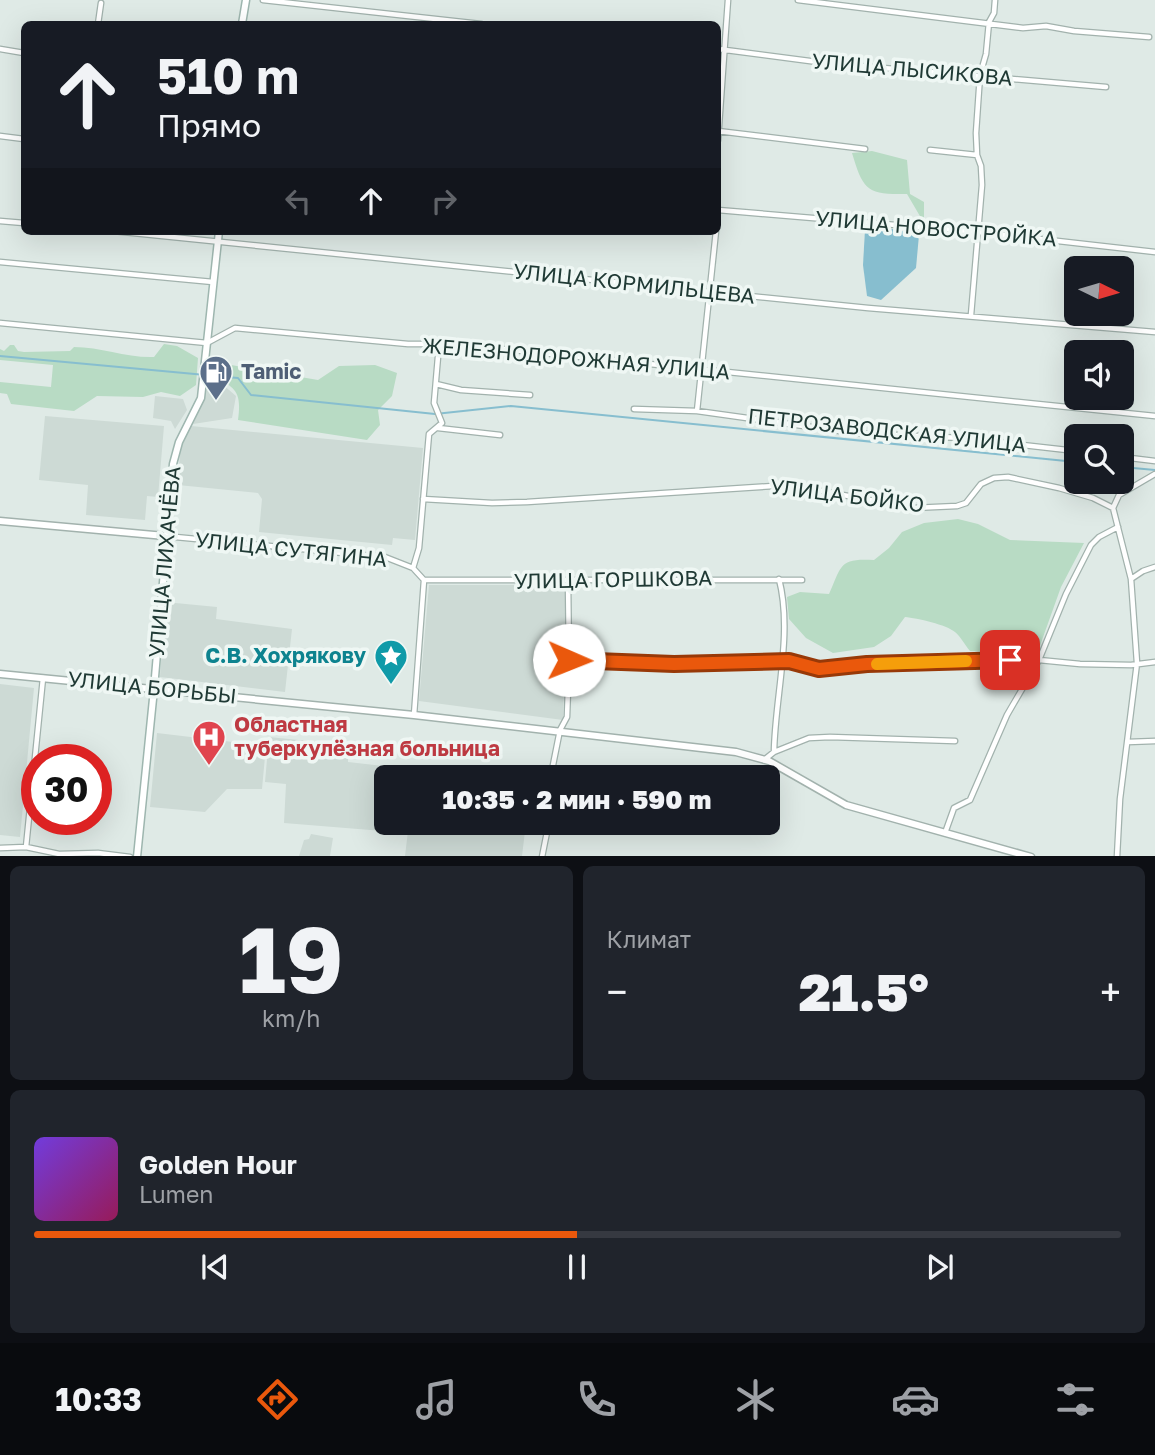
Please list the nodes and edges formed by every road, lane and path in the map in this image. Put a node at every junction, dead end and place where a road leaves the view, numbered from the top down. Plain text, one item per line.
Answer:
1 (246, 0) edge
2 (263, 0) edge
3 (728, 0) edge
4 (798, 0) edge
5 (995, 0) edge
6 (101, 3) dead end
7 (98, 21) edge
8 (243, 21) edge
9 (454, 21) edge
10 (989, 22) junction
11 (1149, 37) dead end
12 (0, 49) edge
13 (721, 49) edge
14 (725, 50) junction
15 (21, 52) edge
16 (981, 75) junction
17 (1107, 88) dead end
18 (721, 96) edge
19 (721, 131) edge
20 (0, 136) edge
21 (21, 139) edge
22 (865, 149) dead end
23 (930, 150) dead end
24 (977, 155) junction
25 (721, 210) edge
26 (0, 221) edge
27 (21, 223) edge
28 (979, 232) junction
29 (160, 235) edge
30 (219, 235) edge
31 (716, 235) edge
32 (218, 240) junction
33 (1155, 252) edge
34 (0, 262) edge
35 (213, 282) junction
36 (711, 291) junction
37 (971, 315) junction
38 (0, 323) edge
39 (1155, 332) edge
40 (207, 344) junction
41 (439, 345) junction
42 (702, 370) junction
43 (436, 384) junction
44 (530, 395) dead end
45 (634, 409) dead end
46 (697, 411) junction
47 (1155, 416) edge
48 (439, 428) junction
49 (500, 435) dead end
50 (1064, 450) edge
51 (1134, 458) edge
52 (1155, 461) edge
53 (1155, 474) edge
54 (423, 499) junction
55 (1113, 508) junction
56 (0, 521) edge
57 (1118, 527) junction
58 (165, 536) junction
59 (1155, 567) edge
60 (413, 568) junction
61 (779, 579) junction
62 (1131, 579) junction
63 (424, 580) junction
64 (568, 580) junction
65 (802, 580) dead end
66 (569, 660) junction
67 (1039, 660) junction
68 (780, 661) junction
69 (1155, 662) edge
70 (1138, 663) junction
71 (0, 674) edge
72 (43, 678) junction
73 (154, 689) junction
74 (414, 715) junction
75 (558, 730) junction
76 (956, 741) dead end
77 (1155, 741) edge
78 (1128, 742) junction
79 (774, 752) junction
80 (764, 760) junction
81 (553, 765) edge
82 (945, 833) junction
83 (546, 835) edge
84 (26, 847) junction
85 (0, 848) edge
86 (130, 856) edge
87 (136, 856) edge
88 (542, 856) edge
89 (1031, 856) edge
90 (1117, 856) edge

1 - 8 street
2 - 9 street
3 - 14 street
4 - 10 street
5 - 10 street
6 - 7 street
10 - 11 street
10 - 16 street
12 - 15 street
13 - 14 street, УЛИЦА ЛЫСИКОВА
14 - 16 street, УЛИЦА ЛЫСИКОВА
14 - 18 street
16 - 17 street, УЛИЦА ЛЫСИКОВА
16 - 24 street
19 - 22 street
20 - 21 street
23 - 24 street
24 - 28 street
25 - 28 street, УЛИЦА НОВОСТРОЙКА
26 - 27 street
28 - 33 street, УЛИЦА НОВОСТРОЙКА
28 - 37 street
29 - 32 street, УЛИЦА КОРМИЛЬЦЕВА
30 - 32 street, УЛИЦА ЛИХАЧЁВА
31 - 36 street
32 - 35 street, УЛИЦА ЛИХАЧЁВА
32 - 36 street, УЛИЦА КОРМИЛЬЦЕВА
34 - 35 street
35 - 40 street, УЛИЦА ЛИХАЧЁВА
36 - 37 street, УЛИЦА КОРМИЛЬЦЕВА
36 - 42 street
37 - 39 street, УЛИЦА КОРМИЛЬЦЕВА
38 - 40 street
40 - 41 street, ЖЕЛЕЗНОДОРОЖНАЯ УЛИЦА
40 - 58 street, УЛИЦА ЛИХАЧЁВА
41 - 42 street, ЖЕЛЕЗНОДОРОЖНАЯ УЛИЦА
41 - 43 street
42 - 46 street
42 - 47 street, ЖЕЛЕЗНОДОРОЖНАЯ УЛИЦА
43 - 44 street
43 - 48 street
45 - 46 street, ПЕТРОЗАВОДСКАЯ УЛИЦА
46 - 50 street, ПЕТРОЗАВОДСКАЯ УЛИЦА
48 - 49 street
48 - 54 street
51 - 52 street
53 - 55 street
54 - 55 street, УЛИЦА БОЙКО
54 - 60 street
55 - 57 street
56 - 58 street, УЛИЦА СУТЯГИНА
57 - 62 street
57 - 67 street
58 - 60 street, УЛИЦА СУТЯГИНА
58 - 73 street, УЛИЦА ЛИХАЧЁВА
59 - 62 street
60 - 63 street
61 - 64 street, УЛИЦА ГОРШКОВА
61 - 65 street, УЛИЦА ГОРШКОВА
61 - 68 street
62 - 70 street
63 - 64 street, УЛИЦА ГОРШКОВА
63 - 74 street
64 - 66 street
66 - 68 street
66 - 75 street
67 - 68 street
67 - 70 street
67 - 82 street
68 - 79 street
69 - 70 street
70 - 78 street
71 - 72 street, УЛИЦА БОРЬБЫ
72 - 73 street, УЛИЦА БОРЬБЫ
72 - 84 street
73 - 74 street, УЛИЦА БОРЬБЫ
73 - 87 street, УЛИЦА ЛИХАЧЁВА
74 - 75 street, УЛИЦА БОРЬБЫ
75 - 80 street, УЛИЦА БОРЬБЫ
75 - 81 street
76 - 79 street
77 - 78 street
78 - 90 street
79 - 80 street
80 - 82 street, УЛИЦА БОРЬБЫ
82 - 89 street, УЛИЦА БОРЬБЫ
83 - 88 street
84 - 85 street
84 - 86 street

